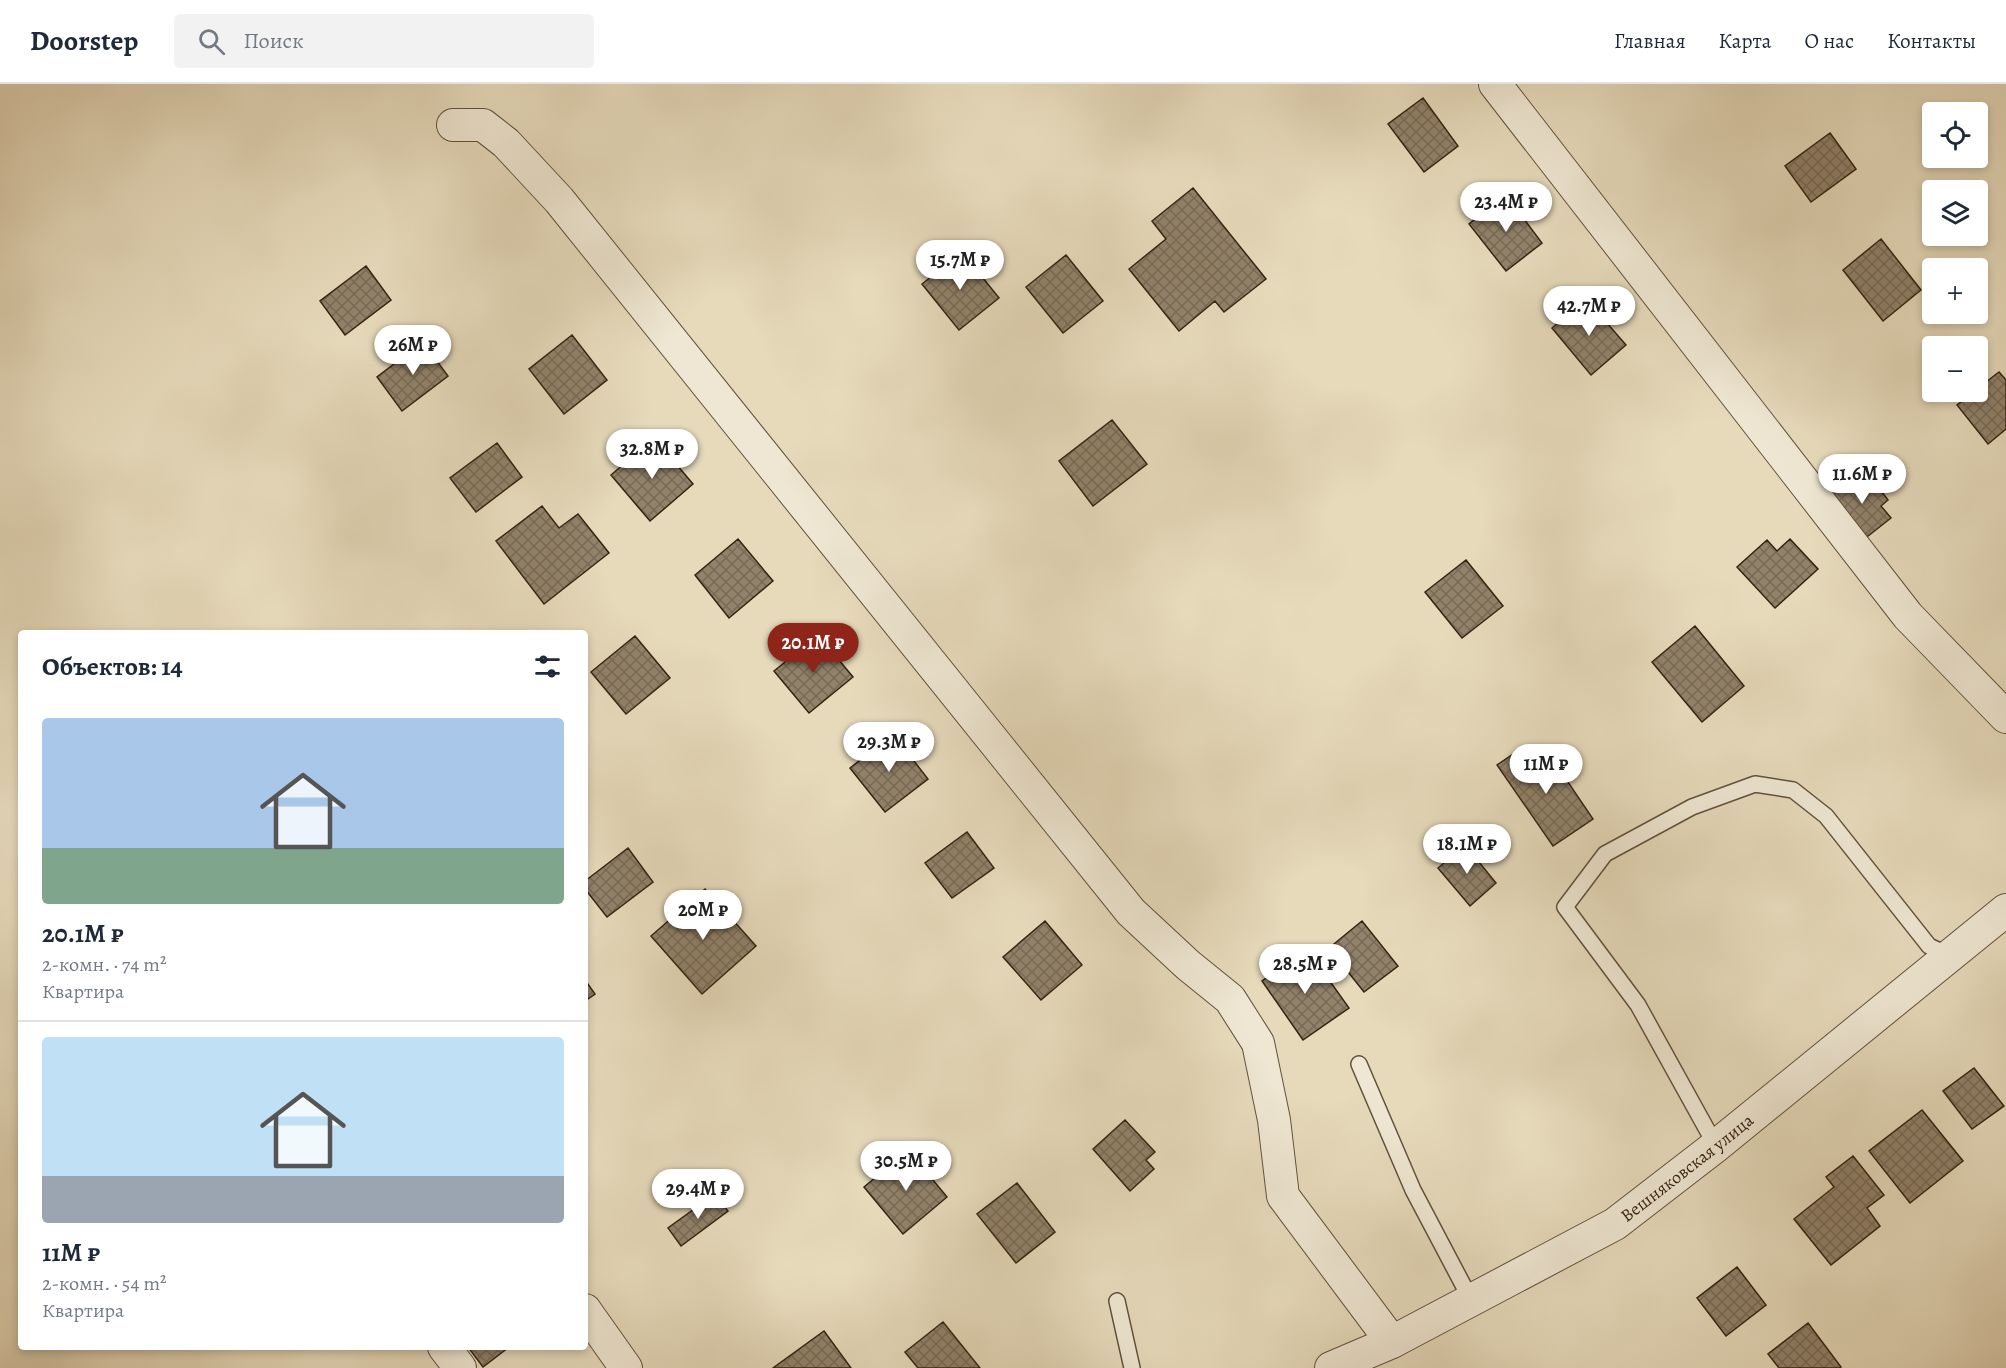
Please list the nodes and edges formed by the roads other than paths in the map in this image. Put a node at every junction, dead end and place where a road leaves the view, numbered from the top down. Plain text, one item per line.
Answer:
1 (1495, 84) edge
2 (453, 125) dead end
3 (2006, 717) edge
4 (2006, 910) edge
5 (1950, 956) junction
6 (1359, 1064) dead end
7 (1716, 1146) junction
8 (1471, 1300) junction
9 (1117, 1301) dead end
10 (588, 1314) edge
11 (1392, 1342) junction
12 (446, 1350) edge
13 (460, 1368) edge
14 (626, 1368) edge
15 (1132, 1368) edge
16 (1331, 1368) edge

1 - 3 street
2 - 11 street
4 - 5 street, Вешняковская улица
5 - 7 street, Вешняковская улица
5 - 7 lane
6 - 8 lane
7 - 8 street, Вешняковская улица
8 - 11 street, Вешняковская улица
9 - 15 lane
10 - 14 street
11 - 16 street, Вешняковская улица
12 - 13 street

